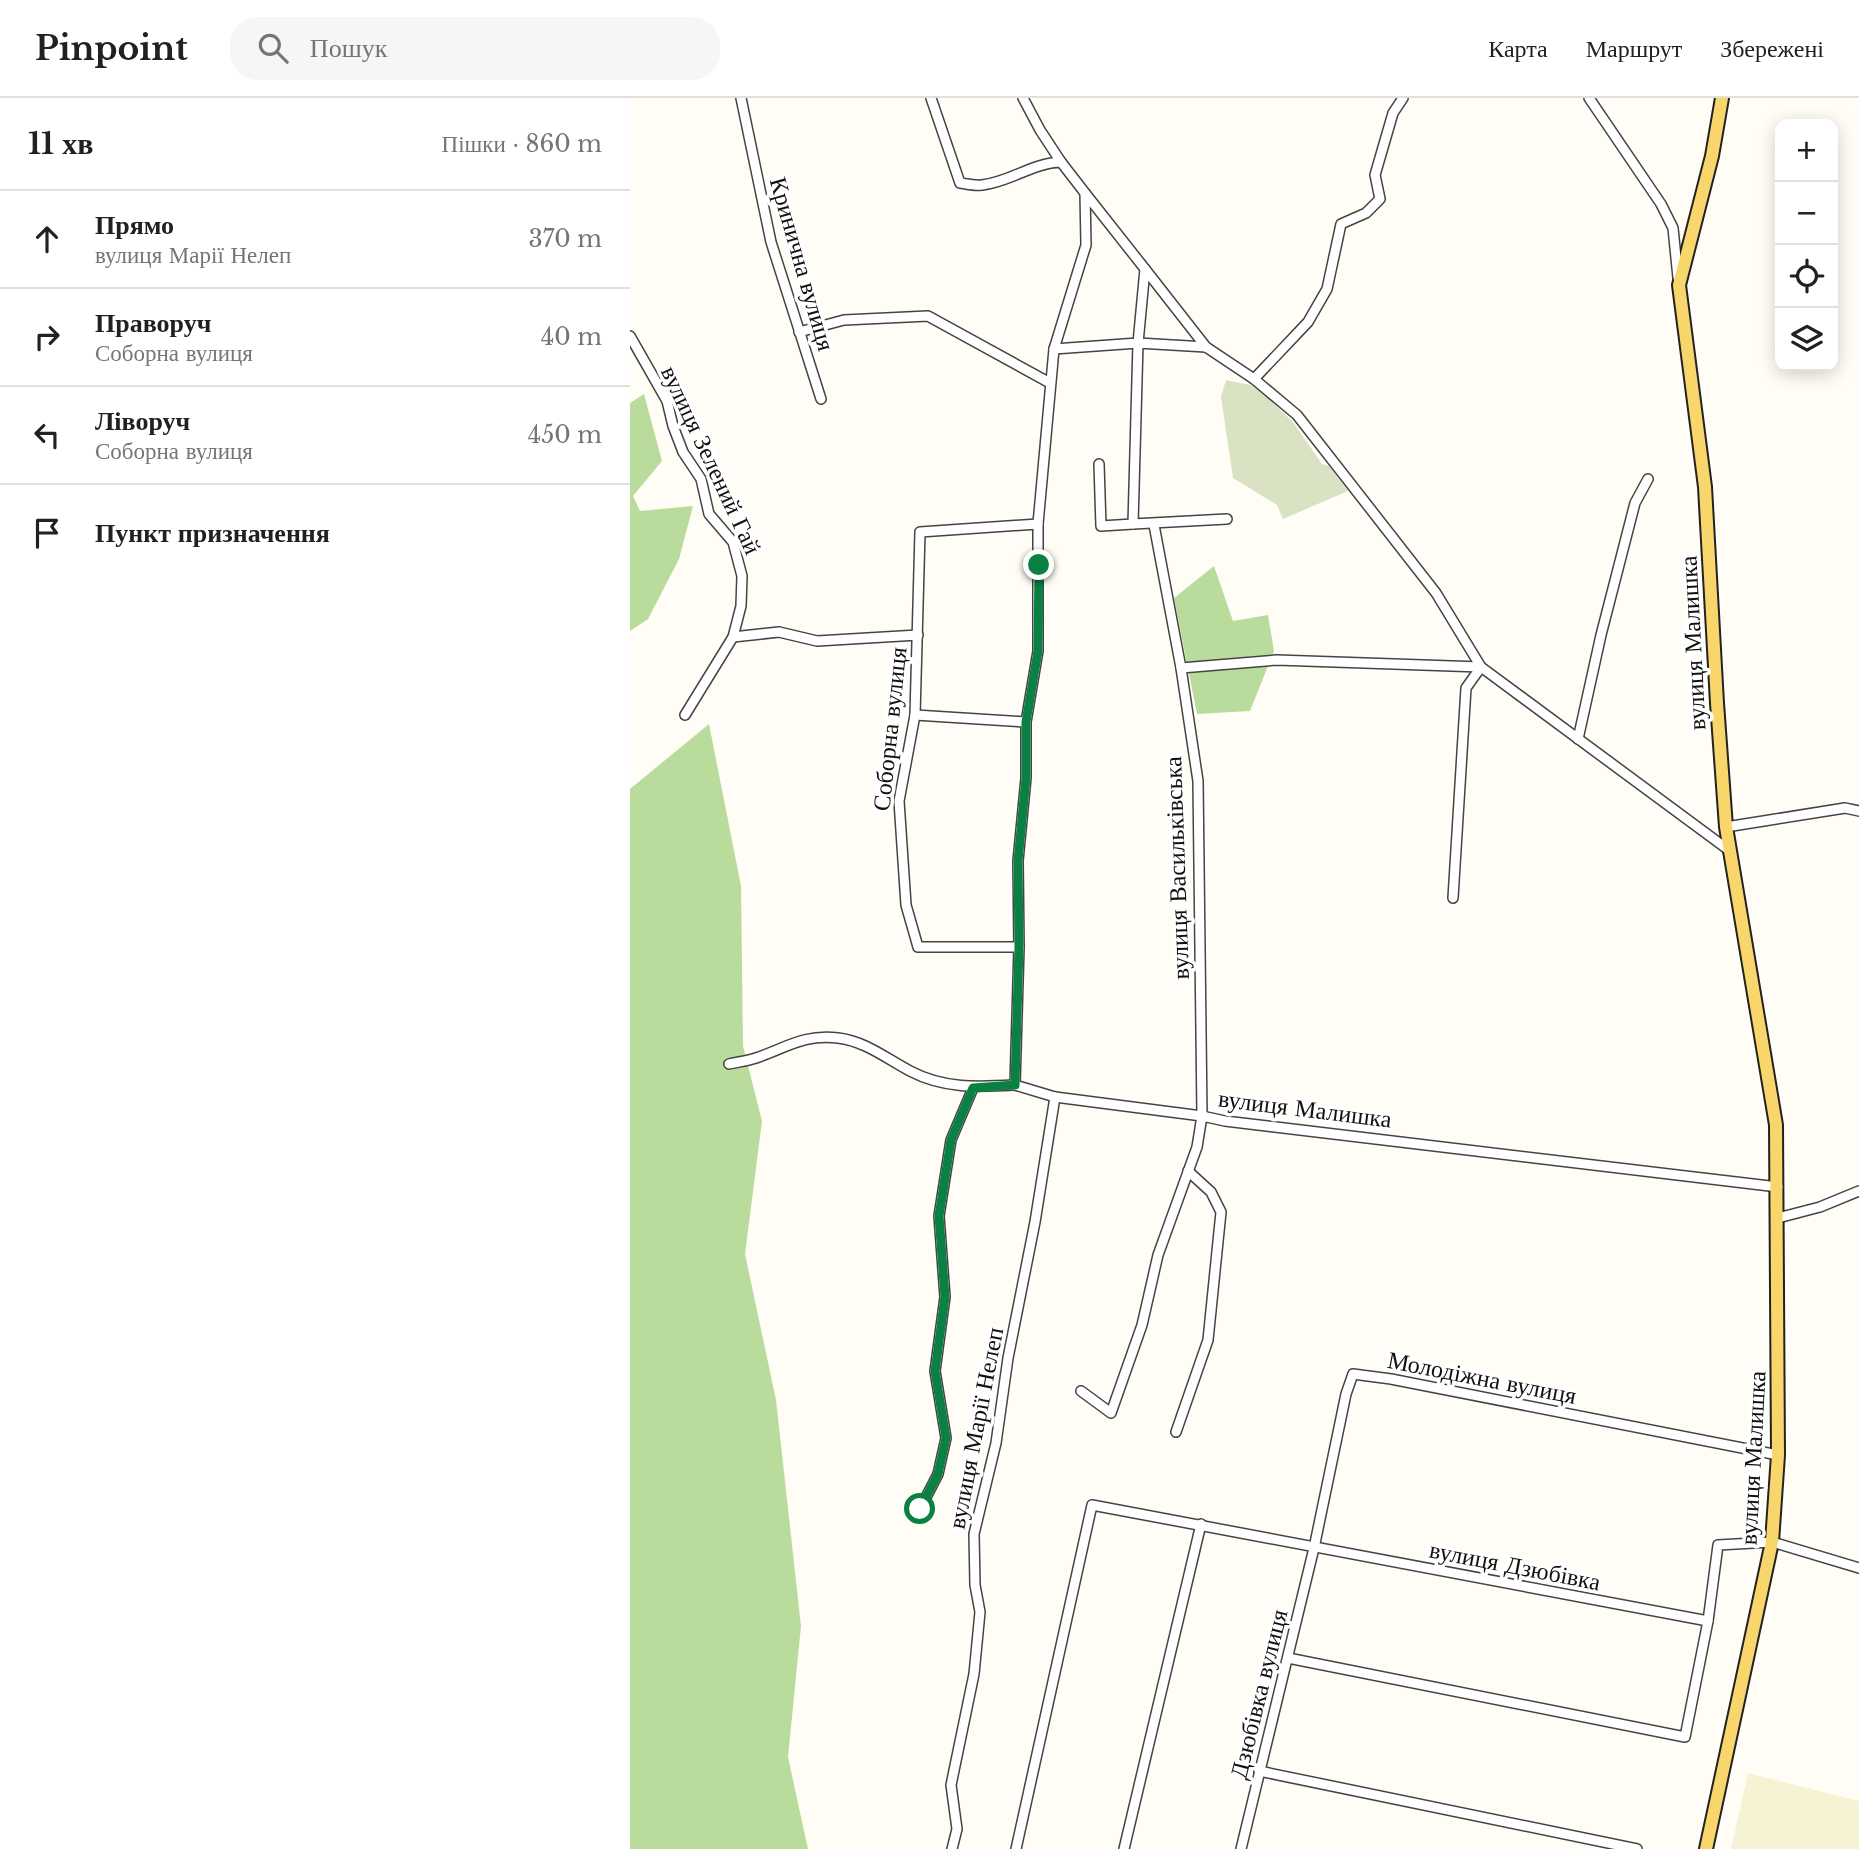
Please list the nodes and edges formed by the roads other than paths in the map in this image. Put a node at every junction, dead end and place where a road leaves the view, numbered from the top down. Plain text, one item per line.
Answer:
1 (741, 98) edge
2 (931, 98) edge
3 (1023, 98) edge
4 (1403, 98) edge
5 (1589, 98) edge
6 (1722, 98) edge
7 (1061, 162) junction
8 (1085, 193) junction
9 (1145, 269) junction
10 (1679, 285) junction
11 (799, 331) junction
12 (630, 336) edge
13 (1138, 343) junction
14 (1206, 347) junction
15 (1054, 349) junction
16 (1254, 379) junction
17 (1050, 383) junction
18 (821, 399) dead end
19 (1099, 464) dead end
20 (1648, 479) dead end
21 (1227, 519) dead end
22 (1038, 524) junction
23 (1133, 524) junction
24 (1154, 525) junction
25 (918, 635) junction
26 (733, 637) junction
27 (1481, 667) junction
28 (1181, 668) junction
29 (685, 715) dead end
30 (915, 715) junction
31 (1026, 722) junction
32 (1578, 739) junction
33 (1859, 811) edge
34 (1726, 827) junction
35 (1730, 851) junction
36 (1453, 898) dead end
37 (1019, 947) junction
38 (729, 1064) dead end
39 (1015, 1085) junction
40 (973, 1088) junction
41 (1055, 1097) junction
42 (1202, 1116) junction
43 (1188, 1171) junction
44 (1778, 1187) junction
45 (1859, 1191) edge
46 (1778, 1218) junction
47 (1081, 1391) dead end
48 (1175, 1432) dead end
49 (1778, 1455) junction
50 (920, 1509) dead end
51 (1200, 1524) junction
52 (1772, 1542) junction
53 (1314, 1548) junction
54 (1859, 1568) edge
55 (1708, 1621) junction
56 (1288, 1658) junction
57 (1259, 1771) junction
58 (952, 1849) edge
59 (1016, 1849) edge
60 (1124, 1849) edge
61 (1241, 1849) edge
62 (1637, 1849) edge
63 (1706, 1849) edge

1 - 11 street, Кринична вулиця
2 - 7 street
3 - 7 street
4 - 16 street
5 - 10 street
6 - 10 main road, вулиця Малишка
7 - 8 street
8 - 9 street
8 - 15 street
9 - 13 street
9 - 14 street
10 - 34 main road, вулиця Малишка
11 - 17 street
11 - 18 street, Кринична вулиця
12 - 26 street, вулиця Зелений Гай
13 - 14 street
13 - 15 street
13 - 23 street
14 - 16 street
15 - 17 street
16 - 27 street
17 - 22 street
19 - 23 street
20 - 32 street
21 - 24 street
22 - 25 street, Соборна вулиця
22 - 31 street
23 - 24 street
24 - 28 street, вулиця Васильківська
25 - 26 street
25 - 30 street, Соборна вулиця
26 - 29 street, вулиця Зелений Гай
27 - 28 street
27 - 32 street
27 - 36 street
28 - 42 street, вулиця Васильківська
30 - 31 street
30 - 37 street, Соборна вулиця
31 - 37 street
32 - 35 street
33 - 34 street
34 - 35 main road, вулиця Малишка
35 - 44 main road, вулиця Малишка
37 - 39 street
38 - 40 street
39 - 40 street
39 - 41 street
40 - 50 street, вулиця Марії Нелеп
41 - 42 street
41 - 58 street, вулиця Марії Нелеп
42 - 43 street, вулиця Васильківська
42 - 44 street, вулиця Малишка
43 - 47 street, вулиця Васильківська
43 - 48 street
44 - 46 main road, вулиця Малишка
45 - 46 street
46 - 49 main road, вулиця Малишка
49 - 52 main road, вулиця Малишка
49 - 53 street, Молодіжна вулиця
51 - 53 street, вулиця Дзюбівка
51 - 59 street, вулиця Дзюбівка
51 - 60 street
52 - 54 street
52 - 55 street
52 - 63 main road, вулиця Малишка
53 - 55 street, вулиця Дзюбівка
53 - 56 street, Дзюбівка вулиця
55 - 56 street
56 - 57 street, Дзюбівка вулиця
57 - 61 street, Дзюбівка вулиця
57 - 62 street

